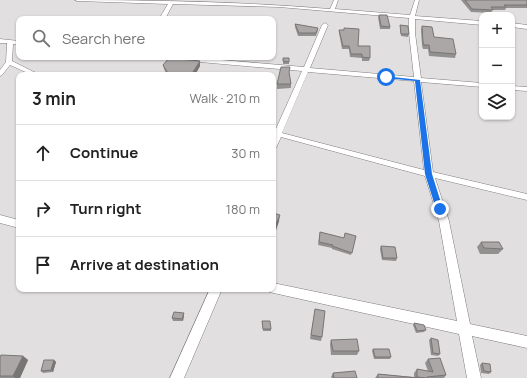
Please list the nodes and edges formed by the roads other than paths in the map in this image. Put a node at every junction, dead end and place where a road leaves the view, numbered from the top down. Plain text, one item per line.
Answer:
1 (77, 0) edge
2 (336, 0) edge
3 (417, 0) edge
4 (172, 2) junction
5 (332, 11) junction
6 (164, 16) edge
7 (412, 17) junction
8 (479, 23) edge
9 (324, 25) dead end
10 (515, 25) edge
11 (527, 27) edge
12 (0, 41) edge
13 (10, 42) junction
14 (16, 43) edge
15 (201, 60) edge
16 (9, 62) junction
17 (306, 69) junction
18 (31, 72) edge
19 (0, 74) edge
20 (417, 80) junction
21 (479, 85) edge
22 (515, 88) edge
23 (527, 89) edge
24 (276, 132) edge
25 (276, 134) edge
26 (428, 174) junction
27 (527, 196) edge
28 (0, 219) edge
29 (16, 223) edge
30 (276, 289) edge
31 (215, 292) edge
32 (464, 328) junction
33 (527, 342) edge
34 (177, 378) edge
35 (474, 378) edge

1 - 4 street
2 - 5 street
3 - 7 street
4 - 5 street
4 - 6 street
5 - 7 street
7 - 8 street
7 - 20 street
9 - 17 street
10 - 11 street
12 - 13 street
13 - 14 street
13 - 16 street
15 - 17 street
16 - 18 street
16 - 19 street
17 - 20 street
17 - 24 street
20 - 21 street
20 - 26 street
22 - 23 street
25 - 26 street
26 - 27 street
26 - 32 street
28 - 29 street
30 - 32 street
31 - 34 street
32 - 33 street
32 - 35 street

